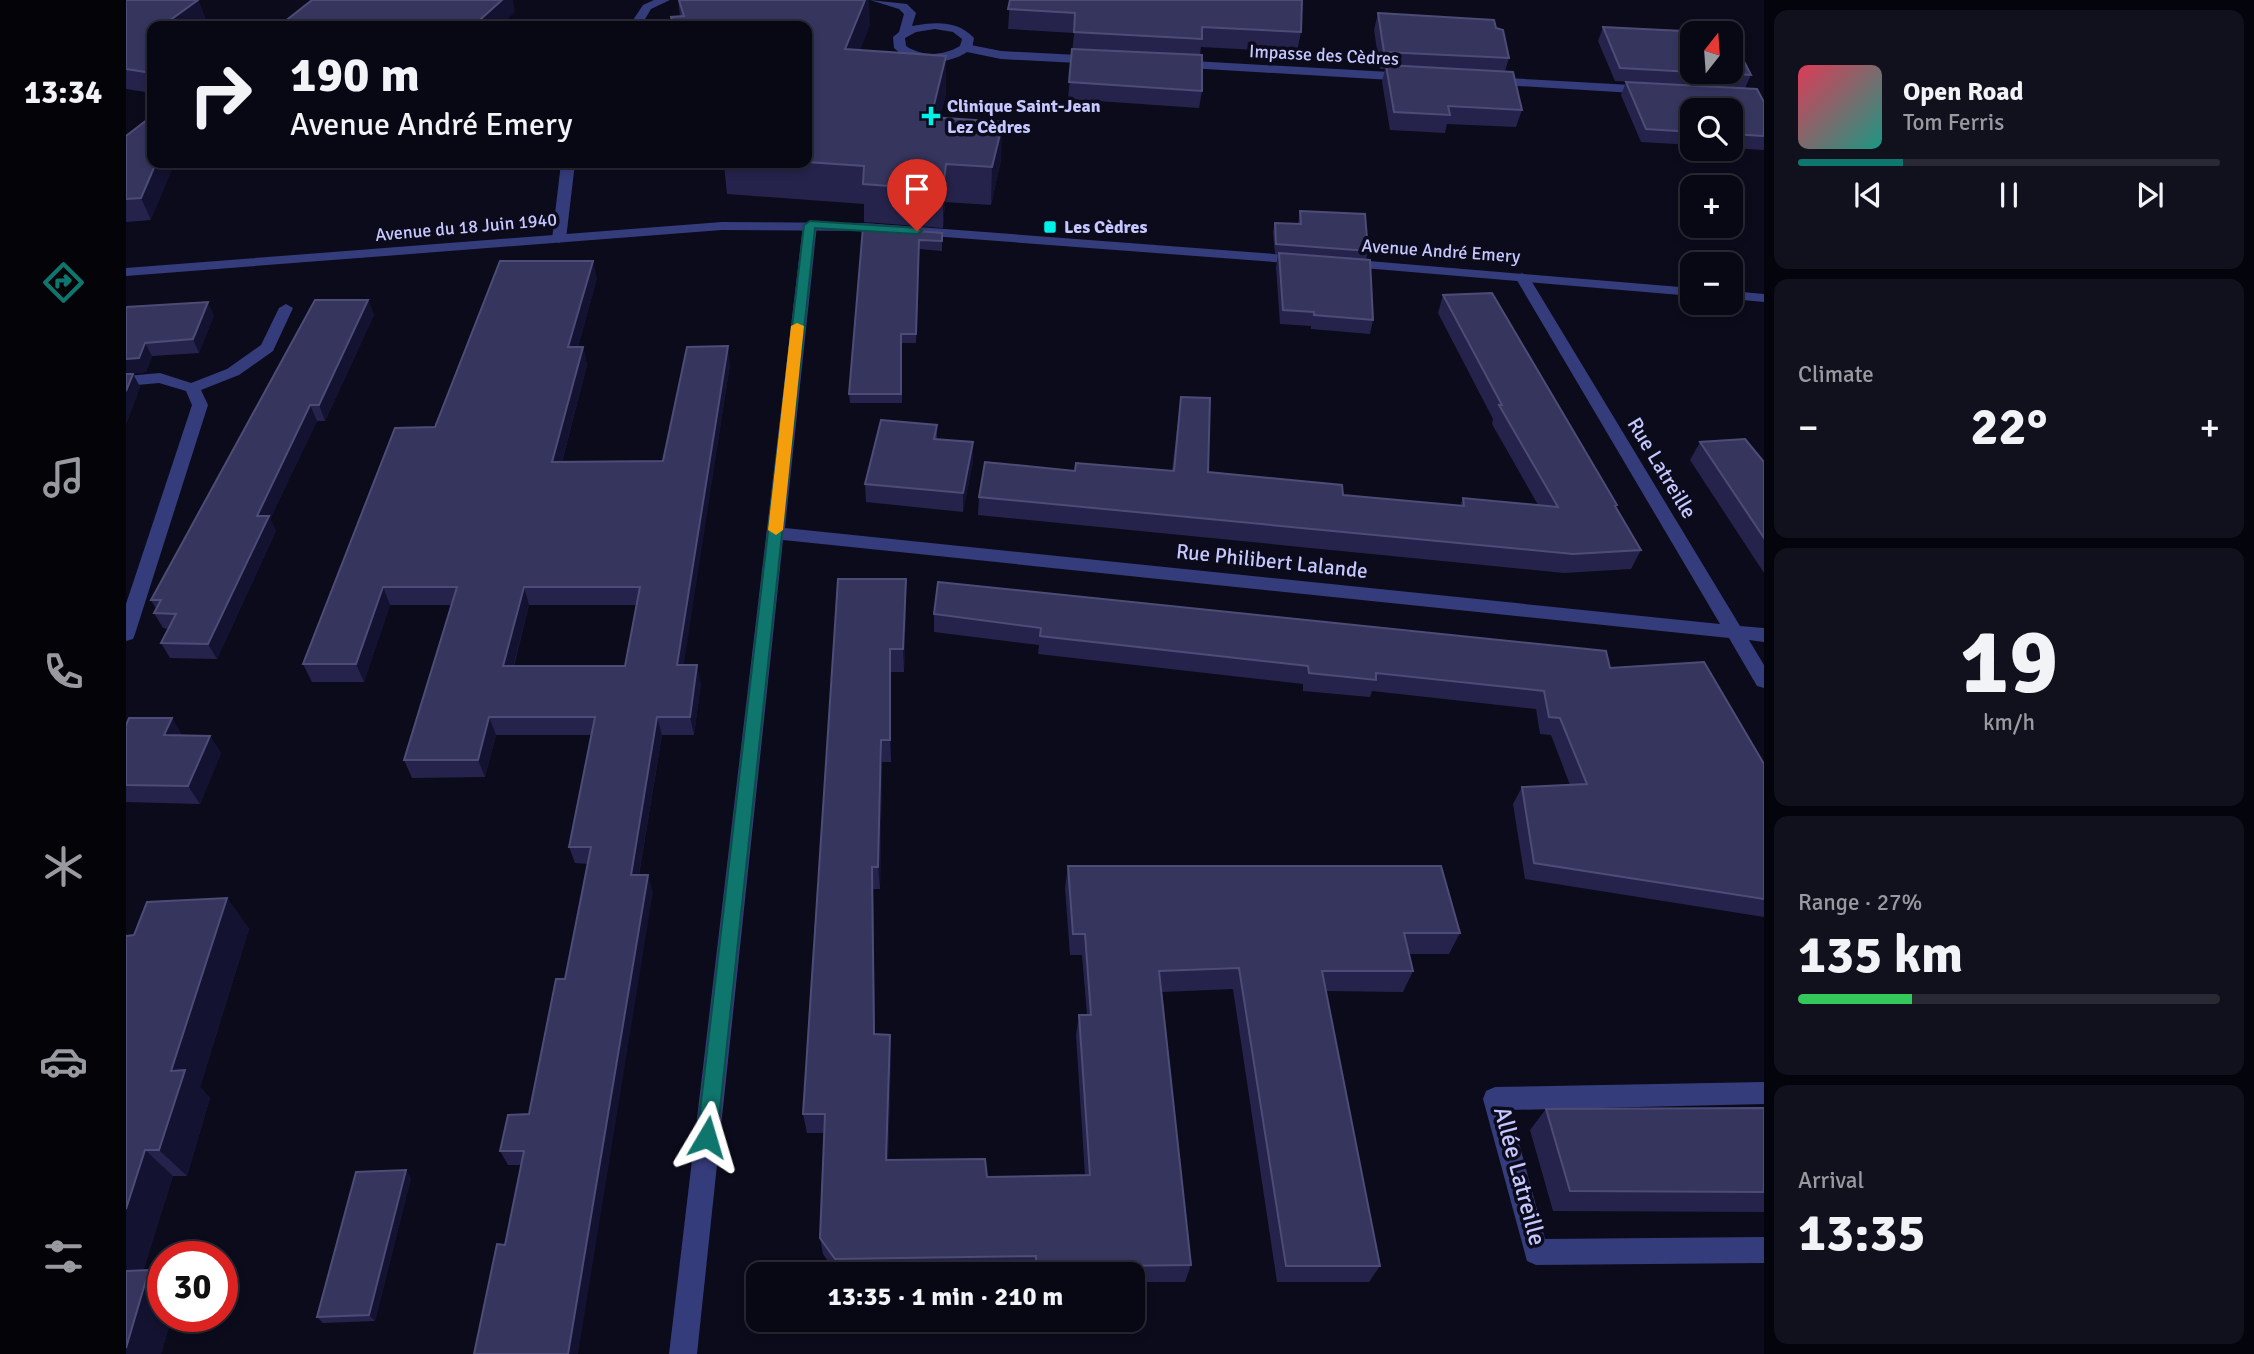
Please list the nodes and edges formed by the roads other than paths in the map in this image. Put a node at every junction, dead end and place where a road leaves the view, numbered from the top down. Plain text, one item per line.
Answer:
1 (664, 0) edge
2 (876, 0) edge
3 (904, 0) edge
4 (638, 21) edge
5 (946, 27) junction
6 (905, 32) junction
7 (966, 48) junction
8 (1107, 61) edge
9 (1160, 63) edge
10 (1419, 78) edge
11 (1475, 80) edge
12 (1668, 91) edge
13 (567, 168) edge
14 (810, 225) junction
15 (559, 239) junction
16 (126, 272) edge
17 (1522, 277) junction
18 (1680, 291) edge
19 (1743, 296) edge
20 (1764, 298) edge
21 (285, 308) dead end
22 (126, 381) edge
23 (192, 388) junction
24 (775, 533) junction
25 (1734, 632) junction
26 (126, 634) edge
27 (1764, 635) edge
28 (1764, 681) edge
29 (1764, 1093) edge
30 (1764, 1250) edge
31 (683, 1354) edge

1 - 4 street
2 - 6 street
3 - 5 street
5 - 6 street
5 - 7 street
6 - 7 street
7 - 8 street
9 - 10 street, Impasse des Cèdres
11 - 12 street
13 - 15 street
14 - 15 street, Avenue du 18 Juin 1940
14 - 17 street, Avenue André Emery
14 - 24 street
15 - 16 street, Avenue du 18 Juin 1940
17 - 18 street, Avenue André Emery
17 - 25 street, Rue Latreille
19 - 20 street
21 - 23 street
22 - 23 street
23 - 26 street
24 - 25 street, Rue Philibert Lalande
24 - 31 street
25 - 27 street, Rue Philibert Lalande
25 - 28 street, Rue Latreille
29 - 30 street, Allée Latreille

